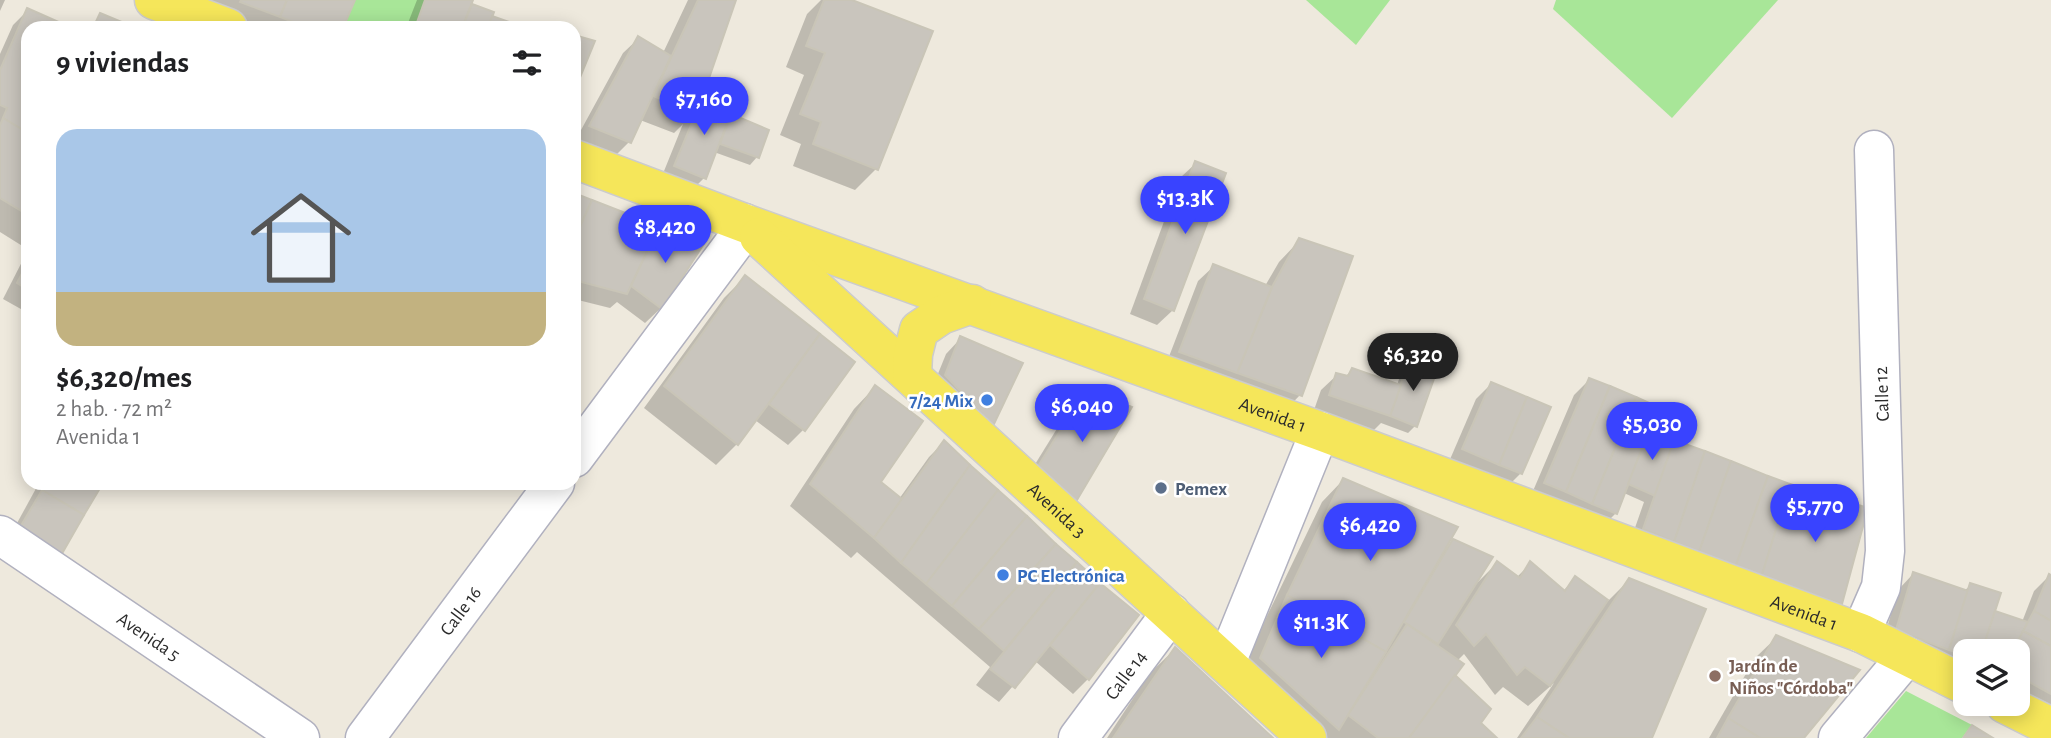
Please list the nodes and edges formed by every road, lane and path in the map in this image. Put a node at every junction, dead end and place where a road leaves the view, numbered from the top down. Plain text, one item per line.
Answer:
1 (154, 0) edge
2 (210, 21) edge
3 (1874, 150) dead end
4 (581, 162) edge
5 (744, 223) junction
6 (972, 304) junction
7 (912, 375) junction
8 (1320, 431) junction
9 (581, 449) edge
10 (550, 490) edge
11 (0, 535) edge
12 (1171, 613) junction
13 (1861, 633) junction
14 (1906, 656) junction
15 (1226, 663) junction
16 (1953, 678) edge
17 (2029, 716) edge
18 (2051, 727) edge
19 (299, 738) edge
20 (365, 738) edge
21 (1078, 738) edge
22 (1307, 738) edge
23 (1838, 738) edge

1 - 2 main road
3 - 13 street, Calle 12
4 - 5 main road, Avenida 1
5 - 6 main road, Avenida 1
5 - 7 main road, Avenida 3
5 - 9 street
6 - 7 main road
6 - 8 main road, Avenida 1
7 - 12 main road, Avenida 3
8 - 13 main road, Avenida 1
8 - 15 street
10 - 20 street, Calle 16
11 - 19 street, Avenida 5
12 - 15 main road, Avenida 3
12 - 21 street, Calle 14
13 - 14 main road, Avenida 1
14 - 16 main road, Avenida 1
14 - 23 street
15 - 22 main road, Avenida 3
17 - 18 main road

